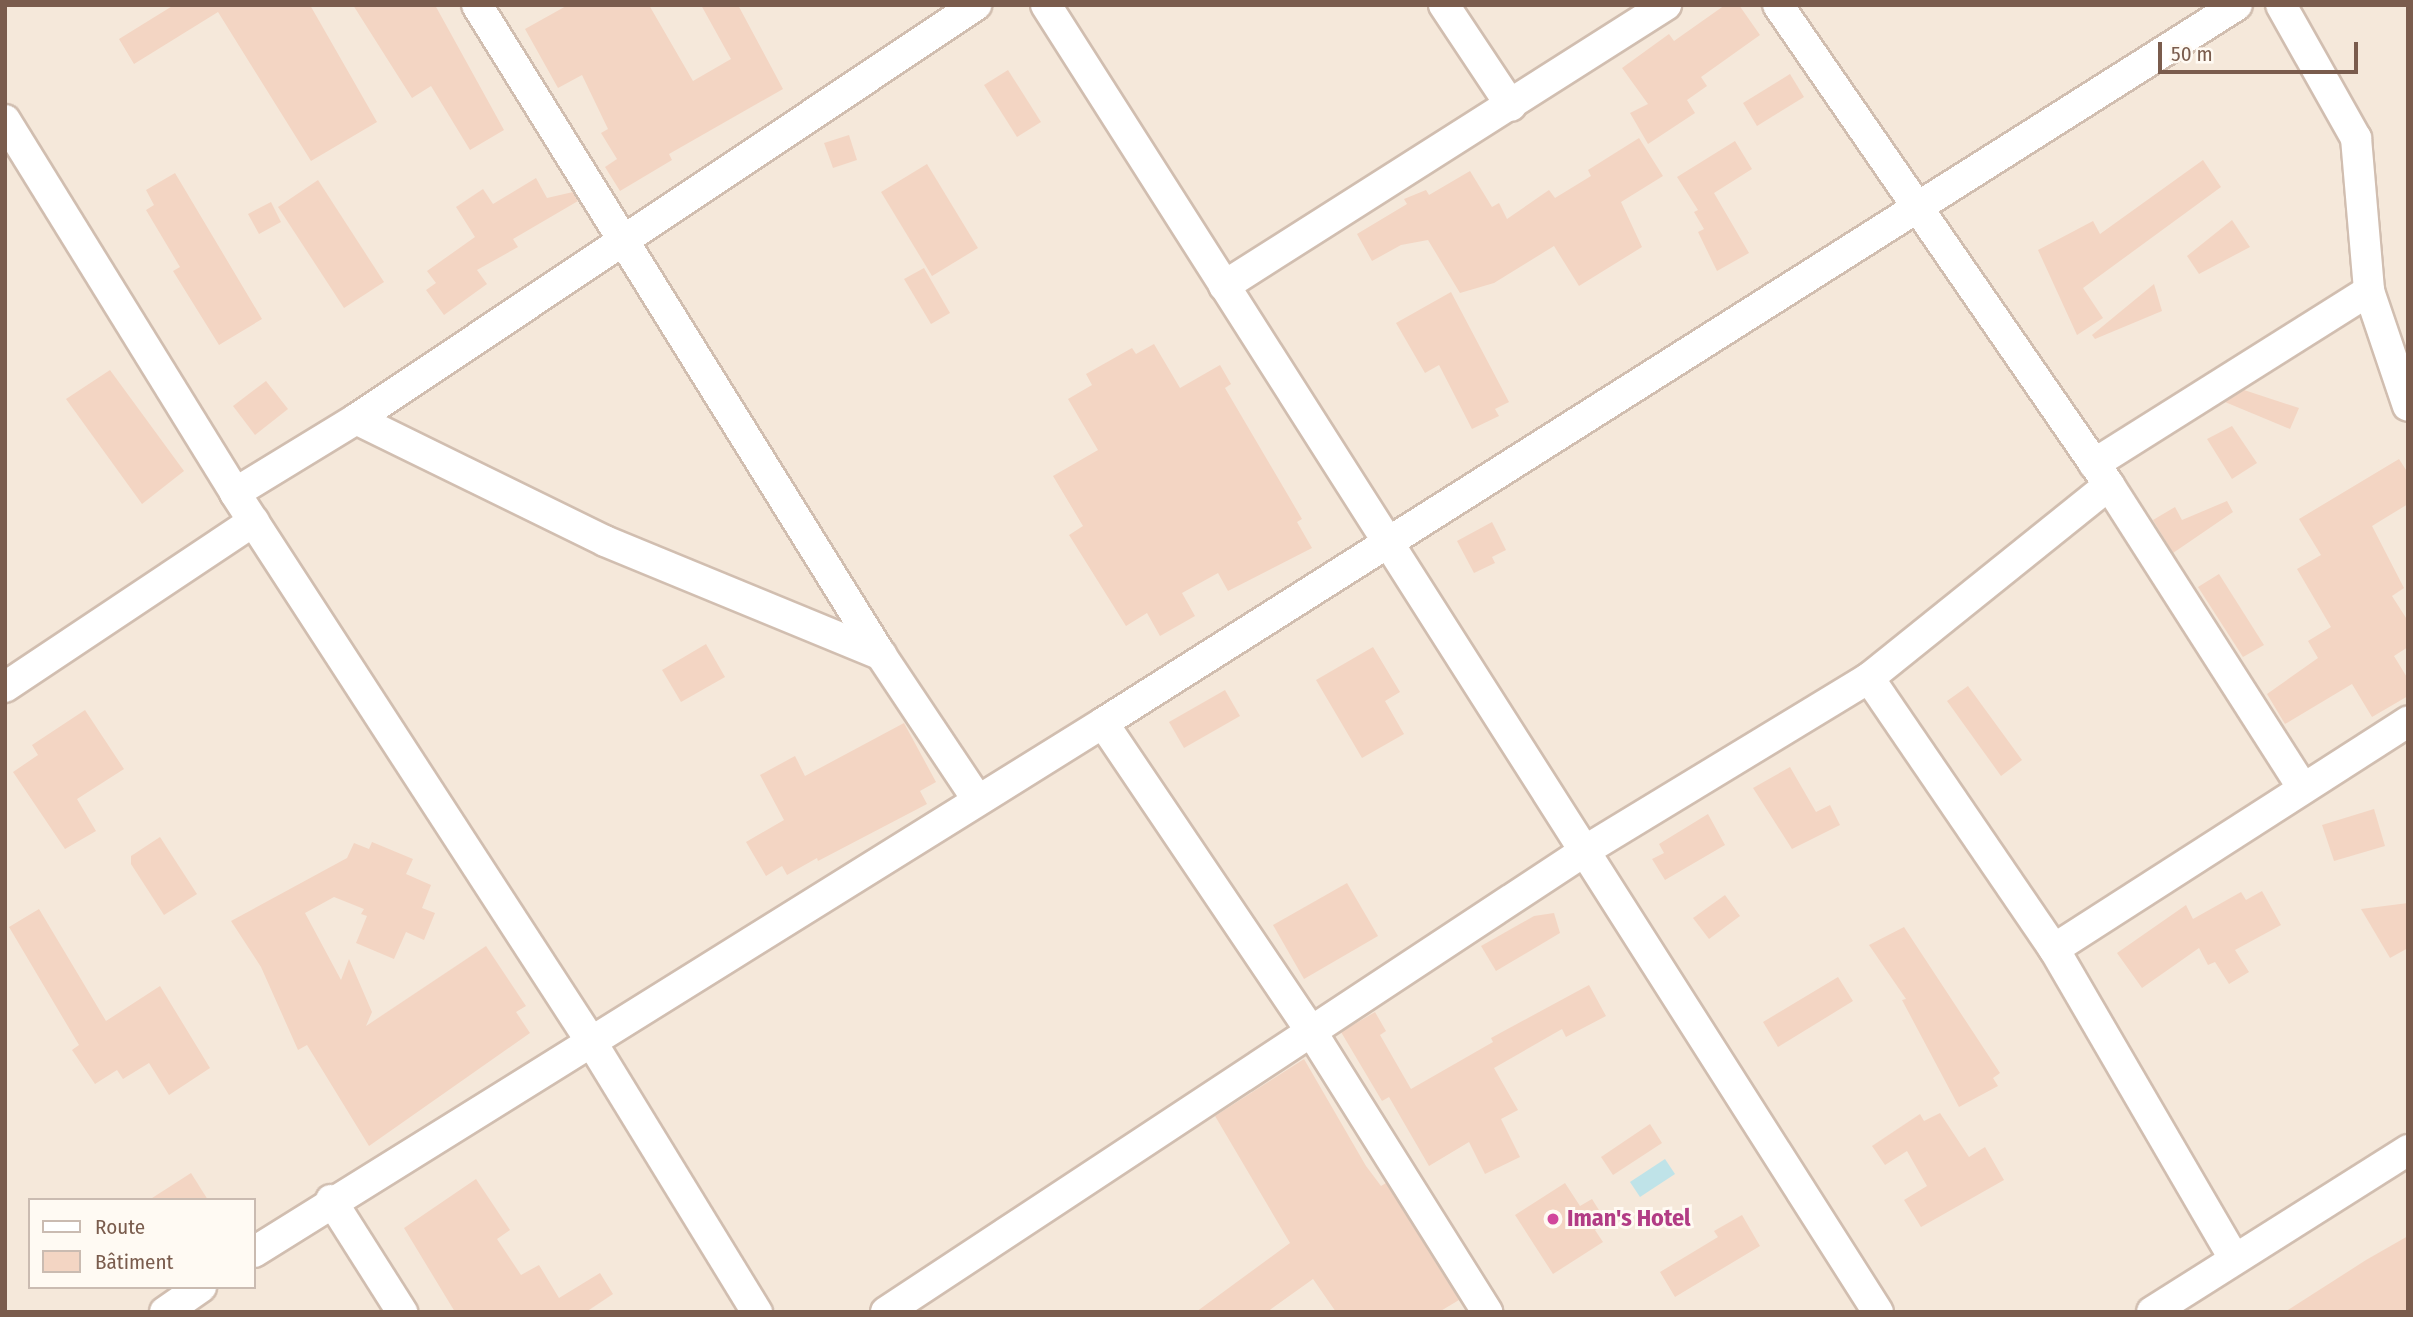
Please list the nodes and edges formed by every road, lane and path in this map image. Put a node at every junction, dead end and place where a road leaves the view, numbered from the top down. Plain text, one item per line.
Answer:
1 (477, 5) edge
2 (976, 5) edge
3 (1046, 5) edge
4 (1444, 5) edge
5 (1667, 5) edge
6 (1778, 5) edge
7 (2237, 5) edge
8 (2281, 5) edge
9 (1511, 106) junction
10 (5, 120) edge
11 (1916, 208) junction
12 (626, 239) junction
13 (1224, 286) junction
14 (2369, 291) junction
15 (2408, 406) edge
16 (356, 419) junction
17 (2101, 475) junction
18 (235, 493) junction
19 (254, 521) junction
20 (1388, 538) junction
21 (881, 655) junction
22 (1869, 678) junction
23 (5, 687) edge
24 (2408, 722) edge
25 (1103, 723) junction
26 (2303, 788) junction
27 (977, 799) junction
28 (1586, 850) junction
29 (2054, 949) junction
30 (1311, 1031) junction
31 (592, 1043) junction
32 (2408, 1150) edge
33 (331, 1200) junction
34 (256, 1251) edge
35 (2234, 1258) junction
36 (198, 1289) edge
37 (1482, 1310) edge
38 (165, 1312) edge
39 (402, 1312) edge
40 (757, 1312) edge
41 (886, 1312) edge
42 (1878, 1312) edge
43 (2152, 1312) edge

1 - 12 street
2 - 12 street
3 - 13 street
4 - 9 street
5 - 9 street
6 - 11 street
7 - 11 street
8 - 14 street
9 - 13 street
10 - 18 street
11 - 17 street
11 - 20 street
12 - 16 street
12 - 21 street
13 - 20 street
14 - 15 street
14 - 17 street
16 - 18 street
16 - 21 street
17 - 22 street
17 - 26 street
18 - 19 street
19 - 23 street
19 - 31 street
20 - 25 street
20 - 28 street
21 - 27 street
22 - 28 street
22 - 29 street
24 - 26 street
25 - 27 street
25 - 30 street
26 - 29 street
27 - 31 street
28 - 30 street
28 - 42 street
29 - 35 street
30 - 37 street
30 - 41 street
31 - 33 street
31 - 40 street
32 - 35 street
33 - 34 street
33 - 39 street
35 - 43 street
36 - 38 street

